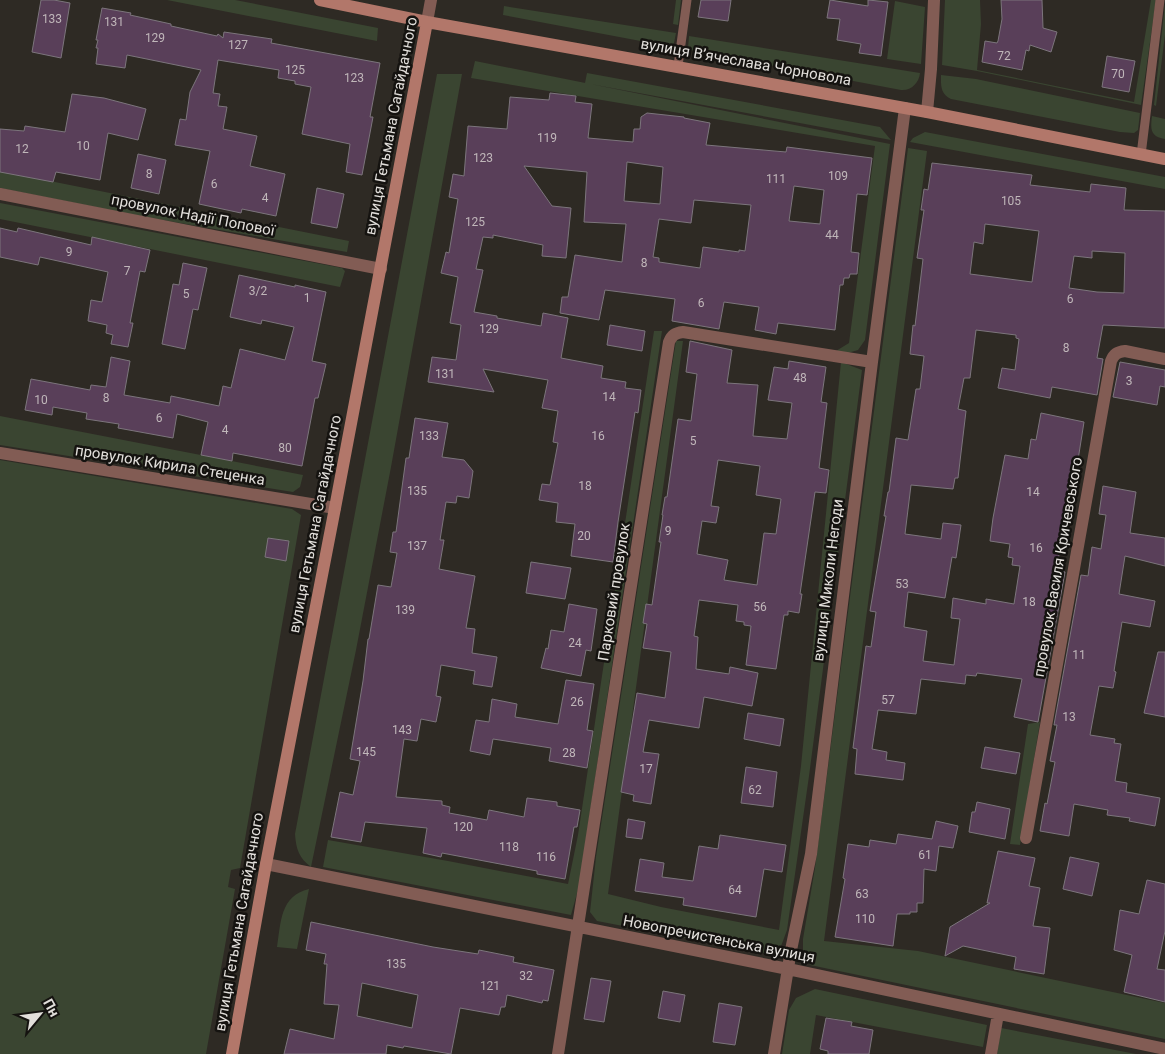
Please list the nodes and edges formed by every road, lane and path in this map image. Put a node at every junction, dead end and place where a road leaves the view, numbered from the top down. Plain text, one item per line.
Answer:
1 (320, 0) edge
2 (431, 0) edge
3 (688, 0) edge
4 (934, 0) edge
5 (1160, 0) edge
6 (427, 22) junction
7 (678, 66) junction
8 (906, 108) junction
9 (927, 112) junction
10 (1141, 155) junction
11 (1165, 159) edge
12 (0, 194) edge
13 (380, 268) junction
14 (1165, 359) edge
15 (872, 362) junction
16 (0, 453) edge
17 (335, 508) junction
18 (1026, 838) dead end
19 (266, 864) junction
20 (578, 928) junction
21 (788, 969) junction
22 (998, 1014) junction
23 (1165, 1049) edge
24 (232, 1054) edge
25 (558, 1054) edge
26 (774, 1054) edge
27 (991, 1054) edge

1 - 6 main road, вулиця Вʼячеслава Чорновола
2 - 6 street, вулиця Гетьмана Сагайдачного
3 - 7 lane
4 - 9 street
5 - 10 lane
6 - 7 main road, вулиця Вʼячеслава Чорновола
6 - 13 main road, вулиця Гетьмана Сагайдачного
7 - 8 main road, вулиця Вʼячеслава Чорновола
8 - 9 main road, вулиця Вʼячеслава Чорновола
8 - 15 street, вулиця Миколи Негоди
9 - 10 main road, вулиця Вʼячеслава Чорновола
10 - 11 main road, вулиця Вʼячеслава Чорновола
12 - 13 street, провулок Надії Попової
13 - 17 main road, вулиця Гетьмана Сагайдачного
14 - 18 street, провулок Василя Кричевського
15 - 20 street, Парковий провулок
15 - 21 street, вулиця Миколи Негоди
16 - 17 street, провулок Кирила Стеценка
17 - 19 main road, вулиця Гетьмана Сагайдачного
19 - 20 street, Новопречистенська вулиця
19 - 24 main road, вулиця Гетьмана Сагайдачного
20 - 21 street, Новопречистенська вулиця
20 - 25 street, Парковий провулок
21 - 22 street, Новопречистенська вулиця
21 - 26 street, вулиця Миколи Негоди
22 - 23 street, Новопречистенська вулиця
22 - 27 street

